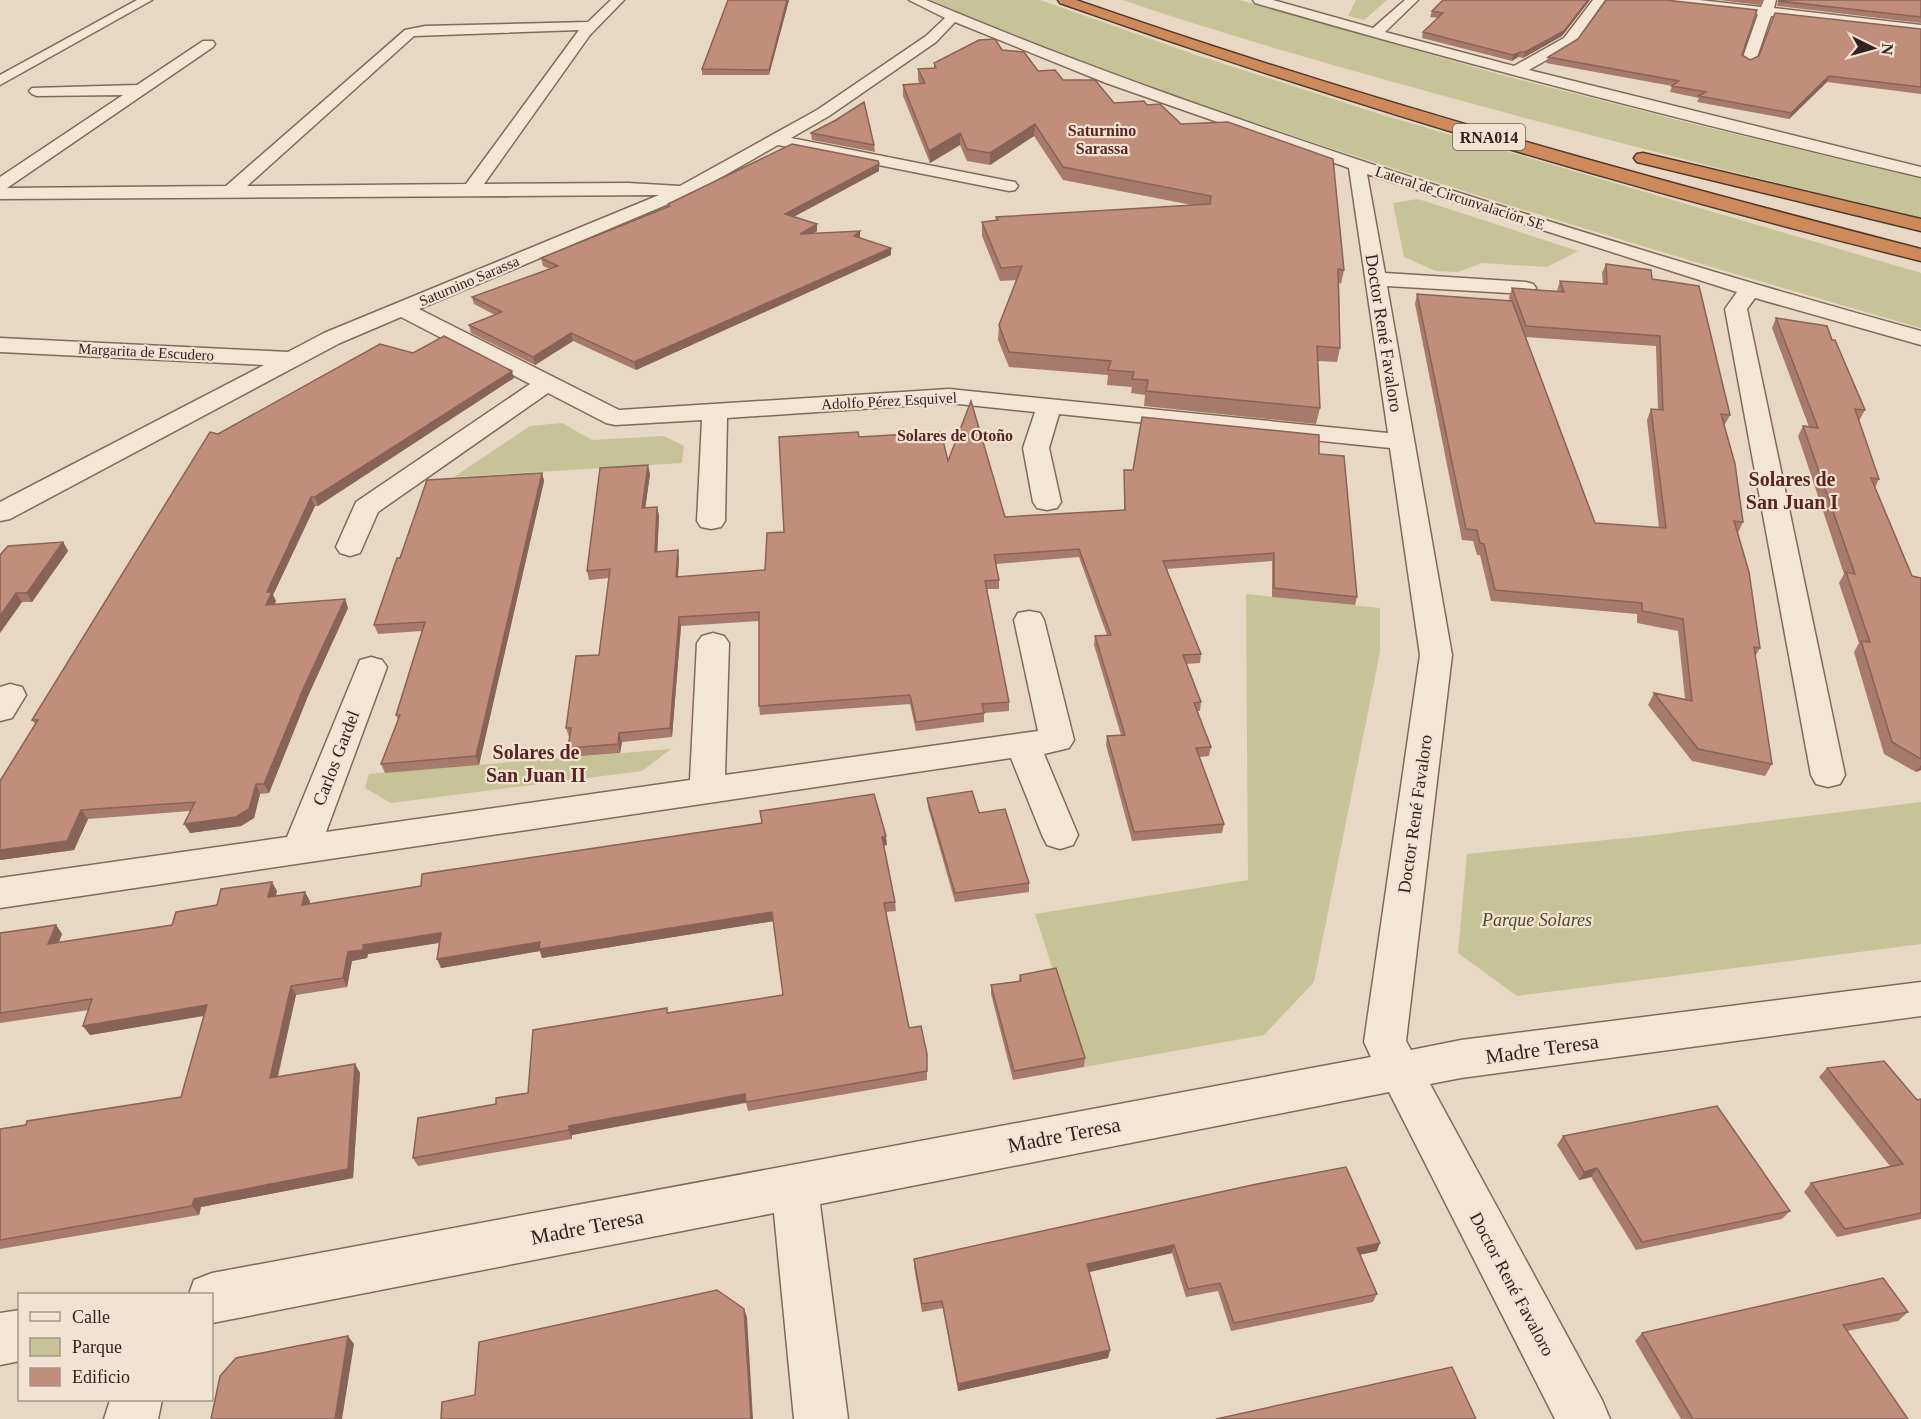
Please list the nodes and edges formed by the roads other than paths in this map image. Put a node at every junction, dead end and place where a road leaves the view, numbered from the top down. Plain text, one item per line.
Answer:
1 (146, 0) edge
2 (618, 0) edge
3 (915, 0) edge
4 (1064, 0) edge
5 (1104, 0) edge
6 (1259, 0) edge
7 (1413, 0) edge
8 (1599, 0) edge
9 (1665, 0) edge
10 (1768, 6) edge
11 (953, 17) junction
12 (592, 26) junction
13 (1921, 29) edge
14 (1376, 34) junction
15 (1006, 38) junction
16 (931, 39) junction
17 (208, 44) dead end
18 (1749, 60) edge
19 (1515, 72) junction
20 (0, 81) edge
21 (1361, 82) dead end
22 (140, 90) junction
23 (37, 91) dead end
24 (1501, 124) dead end
25 (1525, 129) dead end
26 (776, 140) junction
27 (1357, 165) junction
28 (1921, 172) edge
29 (0, 185) edge
30 (1009, 186) dead end
31 (471, 190) junction
32 (686, 190) junction
33 (1678, 190) junction
34 (230, 192) junction
35 (0, 194) edge
36 (1921, 225) edge
37 (1921, 236) edge
38 (1921, 255) edge
39 (1921, 264) edge
40 (1376, 279) junction
41 (1526, 288) edge
42 (1750, 290) junction
43 (402, 309) junction
44 (1921, 338) edge
45 (0, 345) edge
46 (292, 359) junction
47 (547, 383) junction
48 (1049, 406) junction
49 (715, 411) junction
50 (1401, 442) junction
51 (1047, 502) dead end
52 (0, 513) edge
53 (711, 521) dead end
54 (350, 547) dead end
55 (1029, 620) dead end
56 (713, 643) dead end
57 (370, 666) dead end
58 (1040, 742) junction
59 (1828, 775) dead end
60 (707, 791) junction
61 (1060, 835) dead end
62 (301, 849) junction
63 (0, 893) edge
64 (1921, 999) edge
65 (1400, 1071) junction
66 (795, 1187) junction
67 (213, 1298) edge
68 (18, 1335) edge
69 (0, 1339) edge
70 (136, 1401) edge
71 (131, 1419) edge
72 (820, 1419) edge
73 (1583, 1419) edge

1 - 20 street
2 - 12 street
3 - 11 street, Lateral de Circunvalación SE
4 - 33 highway, RNA014
5 - 21 highway
6 - 14 street
7 - 14 street
8 - 19 street
9 - 10 street
10 - 13 street
10 - 18 street
11 - 15 street, Lateral de Circunvalación SE
11 - 16 street, Saturnino Sarassa
12 - 31 street
12 - 34 street
14 - 19 street
15 - 16 street, Lateral de Circunvalación SE
15 - 27 street, Lateral de Circunvalación SE
16 - 26 street, Saturnino Sarassa
17 - 22 street
19 - 28 street
22 - 23 street
22 - 29 street
24 - 25 highway
26 - 30 street
26 - 32 street, Saturnino Sarassa
27 - 40 street, Doctor René Favaloro
27 - 42 street, Lateral de Circunvalación SE
31 - 32 street
31 - 34 street
32 - 43 street, Saturnino Sarassa
33 - 38 highway, RNA014
33 - 39 highway
34 - 35 street
36 - 37 highway
40 - 41 street
40 - 50 street, Doctor René Favaloro
42 - 44 street, Lateral de Circunvalación SE
42 - 59 street
43 - 46 street, Saturnino Sarassa
43 - 47 street, Adolfo Pérez Esquivel
45 - 46 street, Margarita de Escudero
46 - 52 street, Saturnino Sarassa
47 - 49 street, Adolfo Pérez Esquivel
47 - 54 street
48 - 49 street, Adolfo Pérez Esquivel
48 - 50 street, Adolfo Pérez Esquivel
48 - 51 street
49 - 53 street
50 - 65 street, Doctor René Favaloro
55 - 58 street
56 - 60 street
57 - 62 street, Carlos Gardel
58 - 60 street
58 - 61 street
60 - 62 street
62 - 63 street
64 - 65 street, Madre Teresa
65 - 66 street, Madre Teresa
65 - 73 street, Doctor René Favaloro
66 - 67 street, Madre Teresa
66 - 72 street
68 - 69 street
70 - 71 street

